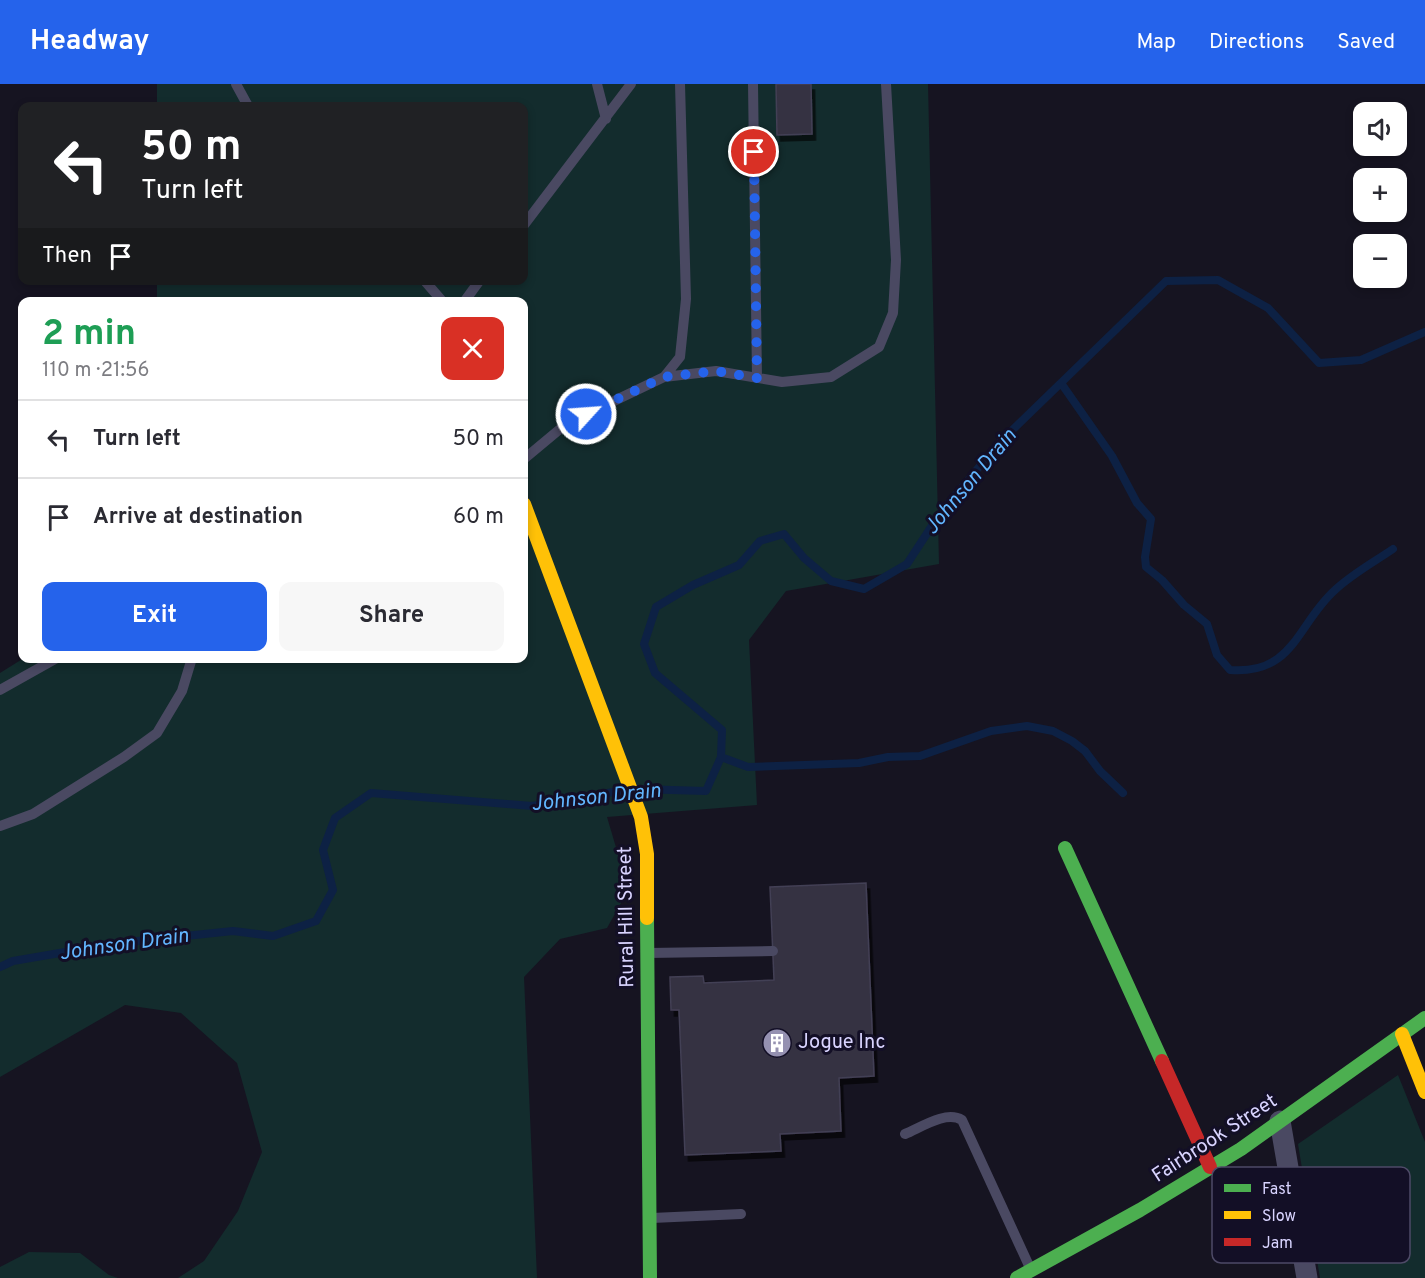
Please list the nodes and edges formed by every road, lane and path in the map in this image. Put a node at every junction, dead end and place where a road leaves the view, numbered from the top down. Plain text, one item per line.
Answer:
1 (236, 84) edge
2 (597, 84) edge
3 (631, 84) edge
4 (680, 84) edge
5 (753, 84) edge
6 (886, 84) edge
7 (246, 102) edge
8 (606, 119) junction
9 (528, 220) edge
10 (428, 285) edge
11 (439, 297) edge
12 (664, 377) junction
13 (757, 378) junction
14 (528, 456) edge
15 (528, 515) edge
16 (48, 663) edge
17 (190, 663) edge
18 (0, 690) edge
19 (0, 826) edge
20 (1065, 848) dead end
21 (773, 951) dead end
22 (648, 953) junction
23 (1425, 1018) edge
24 (1402, 1034) junction
25 (1425, 1092) edge
26 (1280, 1121) junction
27 (905, 1134) dead end
28 (1210, 1167) junction
29 (1286, 1167) edge
30 (741, 1214) dead end
31 (649, 1218) junction
32 (1304, 1263) edge
33 (1031, 1270) junction
34 (650, 1278) edge
35 (1017, 1278) edge
36 (1307, 1278) edge

1 - 7 lane
2 - 8 lane
3 - 8 lane
4 - 12 lane
5 - 13 lane
6 - 13 lane
8 - 9 lane
10 - 11 lane
12 - 13 lane
12 - 14 lane
15 - 22 street, Rural Hill Street
16 - 18 lane
17 - 19 lane
20 - 28 street
21 - 22 lane
22 - 31 street, Rural Hill Street
23 - 24 street, Fairbrook Street
24 - 25 street
24 - 26 street, Fairbrook Street
26 - 28 street, Fairbrook Street
26 - 29 street
27 - 33 lane
28 - 33 street, Fairbrook Street
30 - 31 lane
31 - 34 street, Rural Hill Street
32 - 36 street
33 - 35 street, Fairbrook Street

